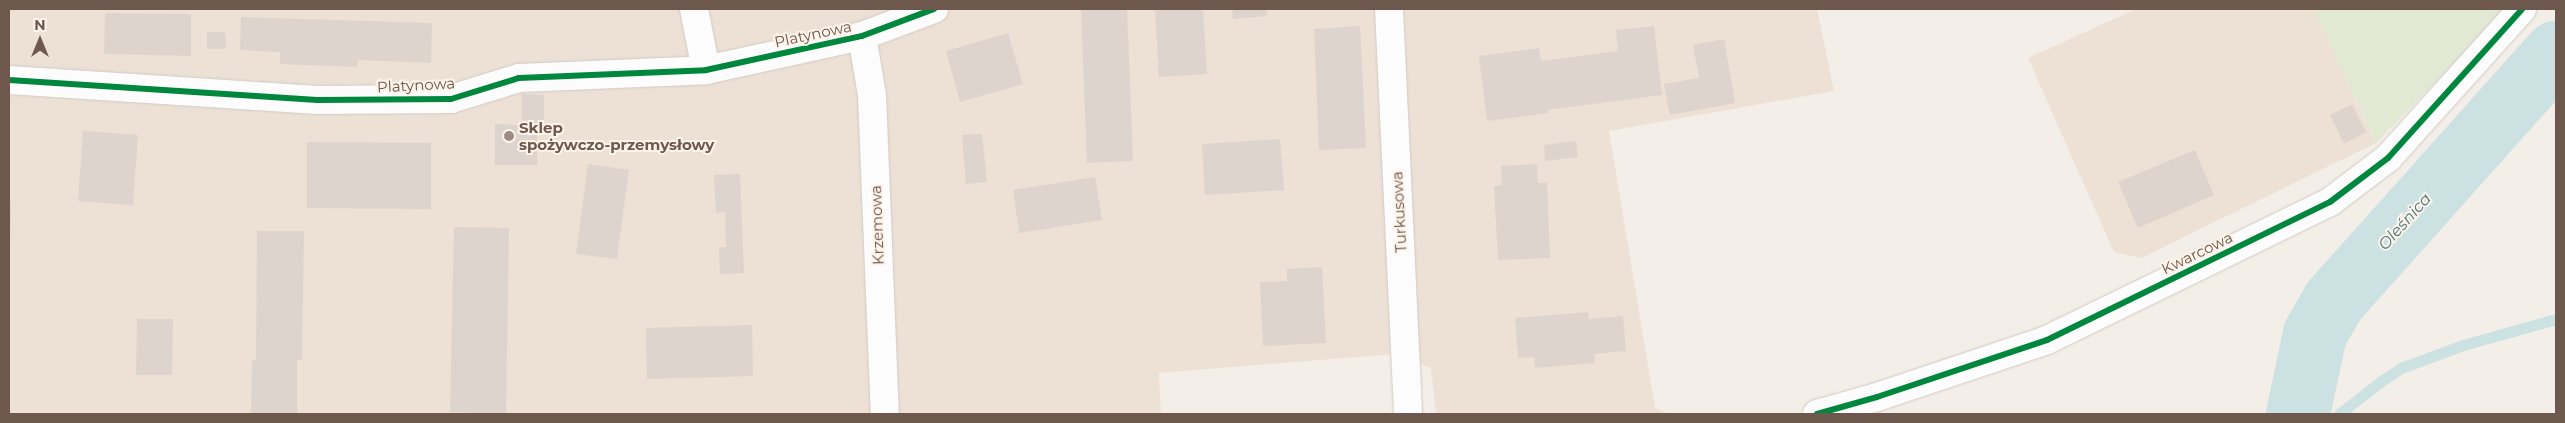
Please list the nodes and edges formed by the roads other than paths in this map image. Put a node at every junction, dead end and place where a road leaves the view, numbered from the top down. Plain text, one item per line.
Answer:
1 (694, 9) edge
2 (934, 9) edge
3 (1389, 9) edge
4 (2522, 9) edge
5 (862, 36) junction
6 (706, 70) junction
7 (9, 80) edge
8 (884, 414) edge
9 (1408, 414) edge
10 (1817, 414) edge

1 - 6 street
2 - 5 street, Platynowa
3 - 9 street, Turkusowa
4 - 10 street, Kwarcowa
5 - 6 street, Platynowa
5 - 8 street, Krzemowa
6 - 7 street, Platynowa

